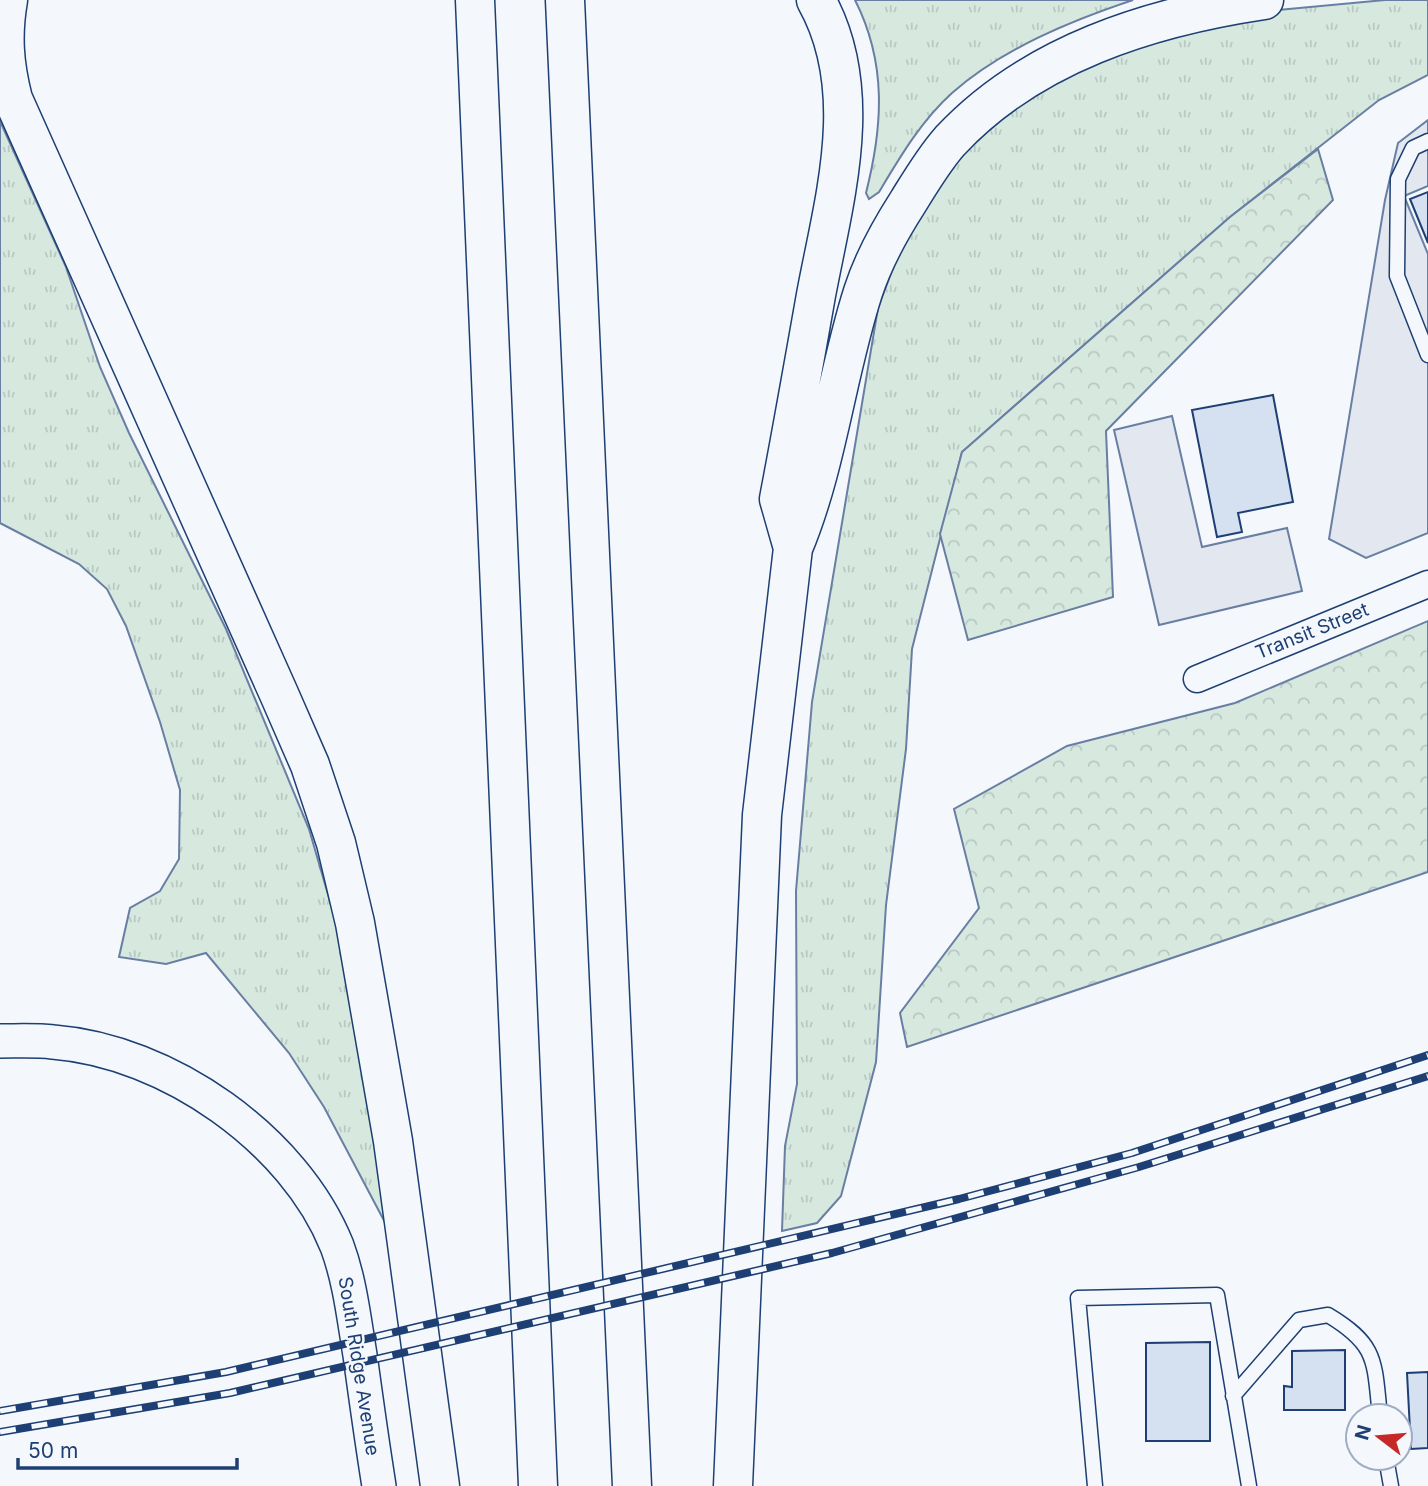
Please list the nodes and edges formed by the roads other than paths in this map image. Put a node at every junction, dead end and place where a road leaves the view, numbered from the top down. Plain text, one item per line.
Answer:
1 (8, 0) edge
2 (475, 0) edge
3 (565, 0) edge
4 (816, 0) edge
5 (1264, 0) edge
6 (0, 112) edge
7 (1428, 141) edge
8 (78, 247) junction
9 (1428, 355) edge
10 (793, 548) junction
11 (1428, 584) edge
12 (1197, 679) dead end
13 (0, 1041) edge
14 (1233, 1395) junction
15 (1378, 1402) edge
16 (379, 1486) edge
17 (440, 1486) edge
18 (538, 1486) edge
19 (632, 1486) edge
20 (733, 1486) edge
21 (1095, 1486) edge
22 (1249, 1486) edge

1 - 8 highway
2 - 18 highway
3 - 19 highway
4 - 10 highway
5 - 10 highway
6 - 8 highway
7 - 9 lane
8 - 17 highway
10 - 20 highway
11 - 12 street, Transit Street
13 - 16 street, South Ridge Avenue
14 - 15 lane
14 - 21 lane
14 - 22 lane

